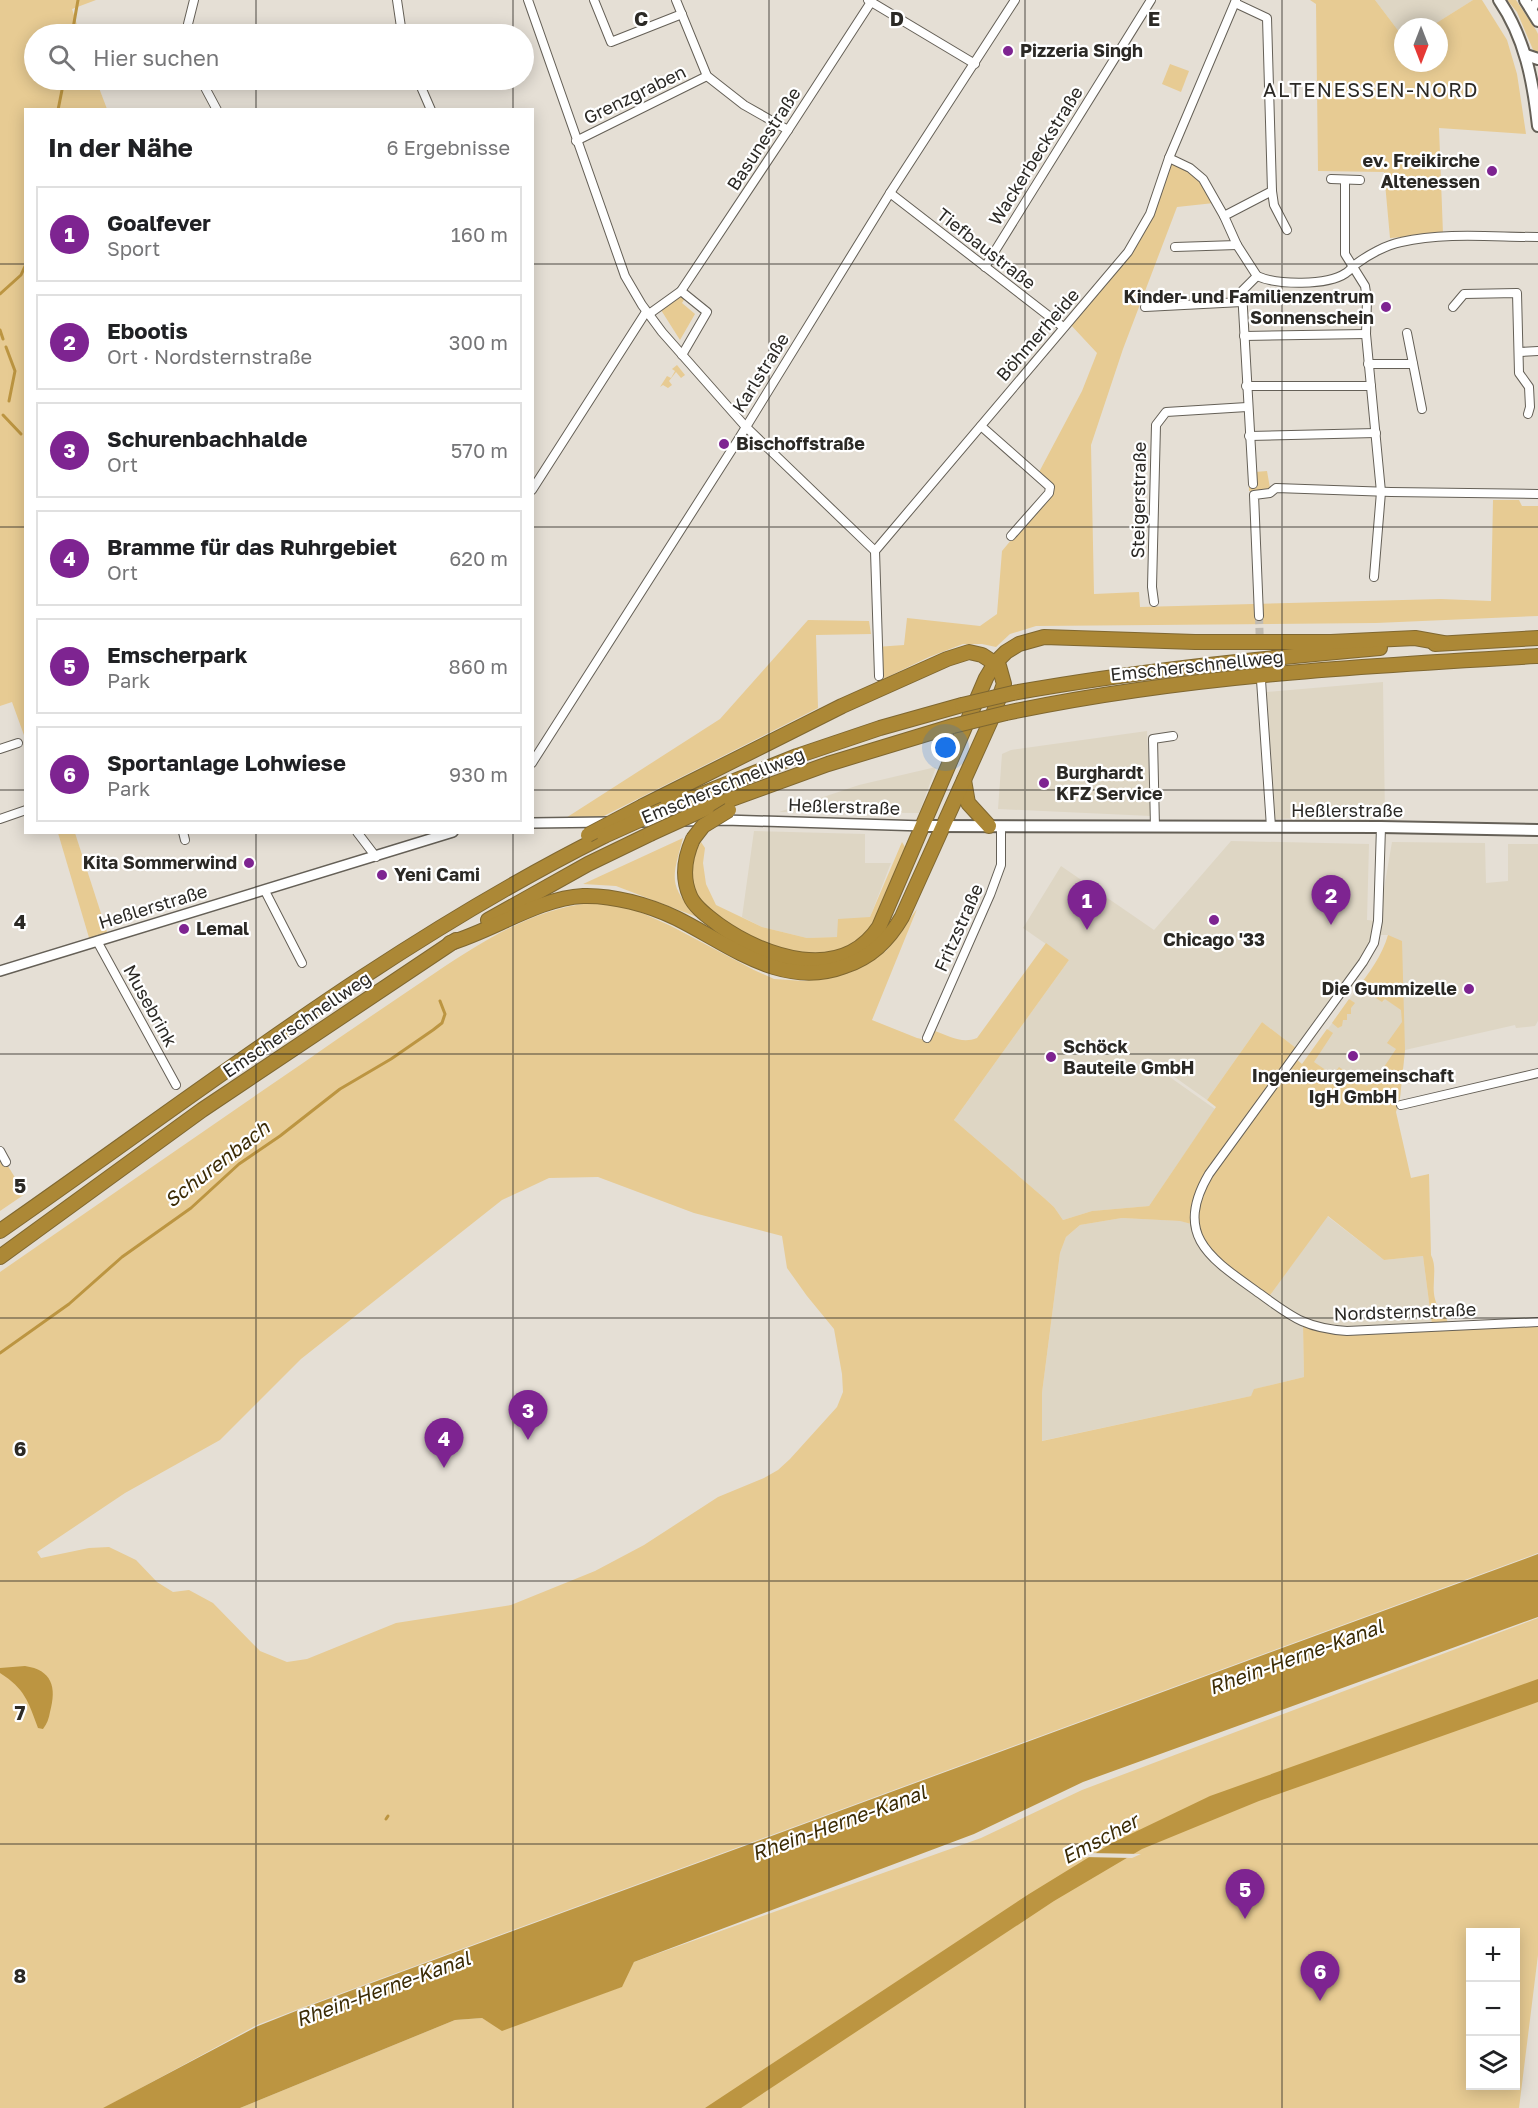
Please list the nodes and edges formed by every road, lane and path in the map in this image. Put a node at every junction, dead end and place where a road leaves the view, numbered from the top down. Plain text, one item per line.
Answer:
1 (194, 0) edge
2 (397, 0) edge
3 (528, 0) edge
4 (594, 0) edge
5 (676, 0) edge
6 (1015, 0) edge
7 (1151, 0) edge
8 (1499, 0) edge
9 (869, 1) edge
10 (1236, 2) edge
11 (1532, 3) edge
12 (682, 14) junction
13 (1538, 21) edge
14 (188, 24) edge
15 (401, 24) edge
16 (1526, 55) junction
17 (1538, 59) edge
18 (975, 64) junction
19 (707, 76) junction
20 (206, 90) edge
21 (422, 90) edge
22 (216, 108) edge
23 (430, 108) edge
24 (1538, 126) edge
25 (788, 130) junction
26 (576, 141) junction
27 (1169, 158) junction
28 (1331, 179) dead end
29 (1345, 180) junction
30 (1360, 180) dead end
31 (1272, 191) junction
32 (890, 194) junction
33 (1224, 216) junction
34 (1287, 230) dead end
35 (1538, 237) edge
36 (1237, 245) junction
37 (1175, 247) dead end
38 (1353, 266) junction
39 (985, 267) junction
40 (1257, 276) junction
41 (681, 291) junction
42 (1242, 302) junction
43 (1453, 307) dead end
44 (1145, 308) dead end
45 (647, 313) junction
46 (1063, 327) junction
47 (1407, 333) dead end
48 (1366, 334) junction
49 (1244, 336) junction
50 (1538, 351) edge
51 (1519, 352) junction
52 (682, 355) junction
53 (1368, 364) junction
54 (1413, 364) junction
55 (1246, 386) junction
56 (1371, 386) junction
57 (1247, 407) junction
58 (1422, 408) dead end
59 (1528, 414) dead end
60 (745, 426) junction
61 (981, 426) junction
62 (1376, 433) junction
63 (1249, 436) junction
64 (1253, 483) dead end
65 (534, 486) edge
66 (1381, 492) junction
67 (1538, 494) edge
68 (1011, 536) dead end
69 (875, 551) junction
70 (1374, 577) dead end
71 (1155, 602) dead end
72 (1259, 616) tunnel mouth
73 (1538, 638) edge
74 (1443, 643) junction
75 (1538, 656) edge
76 (995, 663) junction
77 (879, 676) dead end
78 (1262, 680) tunnel mouth
79 (1173, 736) dead end
80 (18, 743) dead end
81 (0, 749) edge
82 (534, 760) edge
83 (828, 764) junction
84 (964, 778) junction
85 (24, 811) edge
86 (0, 819) edge
87 (534, 823) edge
88 (924, 826) junction
89 (944, 826) junction
90 (995, 826) junction
91 (1155, 827) junction
92 (1271, 827) junction
93 (1381, 827) junction
94 (1538, 830) edge
95 (359, 834) edge
96 (447, 834) edge
97 (376, 857) junction
98 (551, 863) junction
99 (265, 891) junction
100 (97, 941) junction
101 (450, 944) junction
102 (302, 963) dead end
103 (0, 971) edge
104 (927, 1038) dead end
105 (1538, 1073) edge
106 (176, 1085) dead end
107 (1401, 1105) dead end
108 (0, 1151) edge
109 (6, 1162) dead end
110 (0, 1231) edge
111 (0, 1257) edge
112 (1538, 1322) edge

1 - 14 street
2 - 15 street
3 - 26 street
4 - 12 street
5 - 12 street
6 - 18 street, Karlstraße
7 - 39 street, Wackerbeckstraße
8 - 16 main road
9 - 18 street
9 - 25 street, Basunestraße
10 - 27 street, Böhmerheide
10 - 31 street
11 - 13 main road
12 - 19 street
16 - 17 main road
16 - 24 main road
18 - 32 street, Karlstraße
19 - 25 street
19 - 26 street, Grenzgraben
20 - 22 street
21 - 23 street
25 - 41 street, Basunestraße
26 - 45 street
27 - 33 street
27 - 46 street, Böhmerheide
28 - 29 street
29 - 30 street
29 - 38 street
31 - 33 street
31 - 34 street
32 - 39 street, Tiefbaustraße
32 - 60 street, Karlstraße
33 - 36 street
35 - 38 street
36 - 37 street
36 - 40 street
38 - 40 street
38 - 48 street
39 - 46 street, Tiefbaustraße
40 - 42 street
41 - 45 street, Basunestraße
41 - 52 street
42 - 44 street
42 - 49 street
43 - 51 street
45 - 52 street
45 - 65 street, Basunestraße
46 - 61 street, Böhmerheide
47 - 54 street
48 - 49 street
48 - 53 street
49 - 55 street
50 - 51 street
51 - 59 street
52 - 60 street
53 - 54 street
53 - 56 street
54 - 58 street
55 - 56 street
55 - 57 street
56 - 62 street
57 - 63 street
57 - 71 street, Steigerstraße
60 - 69 street
60 - 82 street, Karlstraße
61 - 68 street
61 - 69 street, Böhmerheide
62 - 63 street
62 - 66 street
63 - 64 street
66 - 67 street
66 - 70 street
66 - 72 street
69 - 77 street
73 - 74 highway, Emscherschnellweg
74 - 76 highway
74 - 98 highway, Emscherschnellweg, bridge
75 - 83 highway, Emscherschnellweg, bridge
76 - 84 highway
76 - 88 highway
76 - 98 highway, bridge
78 - 92 street
79 - 91 street
80 - 81 street
83 - 88 highway, bridge
83 - 101 highway, Emscherschnellweg, bridge
84 - 89 highway
84 - 90 highway
85 - 86 street
87 - 88 street, Heßlerstraße
88 - 89 main road, Heßlerstraße
89 - 90 main road, Heßlerstraße
89 - 101 highway
90 - 91 main road, Heßlerstraße
90 - 104 street, Fritzstraße
91 - 92 main road, Heßlerstraße
92 - 93 main road, Heßlerstraße
93 - 94 main road, Heßlerstraße
93 - 112 street, Nordsternstraße
95 - 97 street
96 - 97 street, Heßlerstraße
97 - 99 street, Heßlerstraße
98 - 110 highway, Emscherschnellweg
99 - 100 street, Heßlerstraße
99 - 102 street
100 - 103 street, Heßlerstraße
100 - 106 street, Musebrink
101 - 111 highway, Emscherschnellweg
105 - 107 street
108 - 109 street

